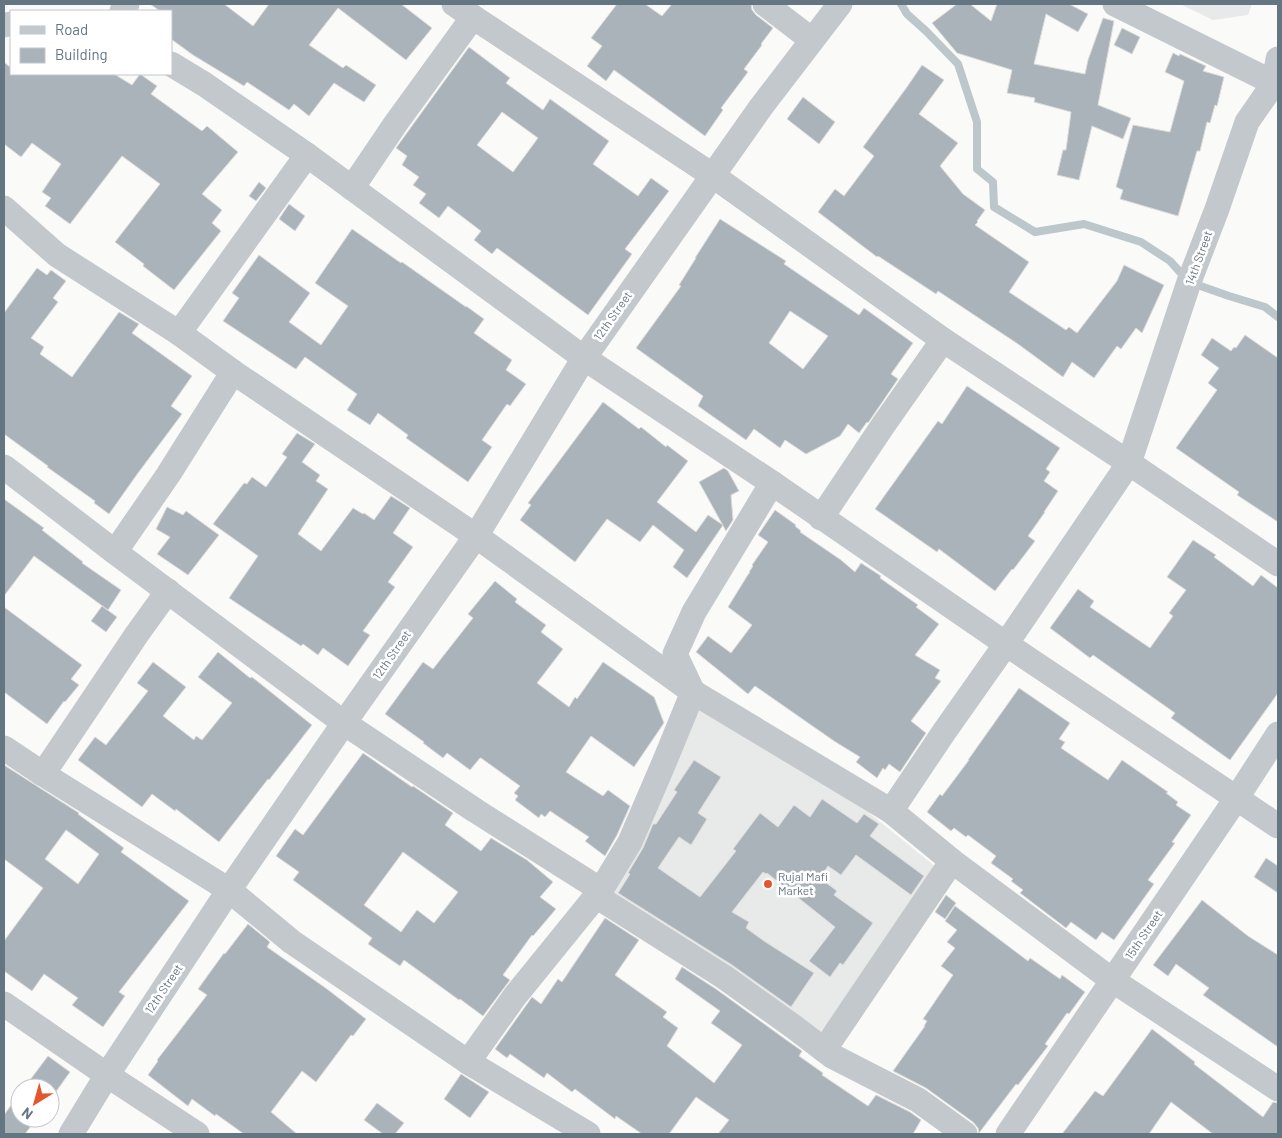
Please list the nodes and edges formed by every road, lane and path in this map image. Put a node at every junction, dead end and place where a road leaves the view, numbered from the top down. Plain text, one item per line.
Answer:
1 (765, 4) edge
2 (840, 4) edge
3 (1115, 4) edge
4 (463, 10) edge
5 (812, 40) junction
6 (1278, 59) edge
7 (172, 65) edge
8 (1274, 84) junction
9 (307, 155) junction
10 (712, 176) junction
11 (352, 188) junction
12 (4, 208) edge
13 (178, 333) junction
14 (943, 340) junction
15 (584, 358) junction
16 (232, 372) junction
17 (1129, 463) junction
18 (4, 467) edge
19 (772, 483) junction
20 (821, 518) junction
21 (476, 536) junction
22 (115, 552) junction
23 (1278, 564) edge
24 (168, 591) junction
25 (1006, 644) junction
26 (693, 692) junction
27 (344, 723) junction
28 (1278, 734) edge
29 (4, 748) edge
30 (43, 774) junction
31 (1236, 799) junction
32 (891, 811) junction
33 (1278, 826) edge
34 (952, 861) junction
35 (230, 890) junction
36 (598, 893) junction
37 (1112, 980) junction
38 (4, 1004) edge
39 (824, 1050) junction
40 (468, 1062) junction
41 (107, 1075) junction
42 (1278, 1089) edge
43 (71, 1134) edge
44 (197, 1134) edge
45 (588, 1134) edge
46 (965, 1134) edge
47 (1008, 1134) edge

1 - 5 street
2 - 5 street, 12th Street
3 - 8 street
4 - 10 street
4 - 11 street
5 - 10 street, 12th Street
6 - 8 street, 14th Street
7 - 9 street
8 - 17 street, 14th Street
9 - 11 street
9 - 13 street
10 - 14 street
10 - 15 street, 12th Street
11 - 15 street
12 - 13 street
13 - 16 street
14 - 17 street
14 - 20 street
15 - 19 street
15 - 21 street, 12th Street
16 - 21 street
16 - 22 street
17 - 23 street
17 - 25 street, 14th Street
18 - 22 street
19 - 20 street
19 - 26 street
20 - 25 street
21 - 26 street
21 - 27 street, 12th Street
22 - 24 street
24 - 27 street
24 - 30 street
25 - 31 street
25 - 32 street, 14th Street
26 - 32 street
26 - 36 street
27 - 35 street, 12th Street
27 - 36 street
28 - 31 street, 15th Street
29 - 30 street
30 - 35 street
31 - 33 street
31 - 37 street, 15th Street
32 - 34 street
34 - 37 street
34 - 39 street
35 - 40 street
35 - 41 street, 12th Street
36 - 39 street
36 - 40 street
37 - 42 street
37 - 47 street, 15th Street
38 - 41 street
39 - 46 street
40 - 45 street
41 - 43 street, 12th Street
41 - 44 street

